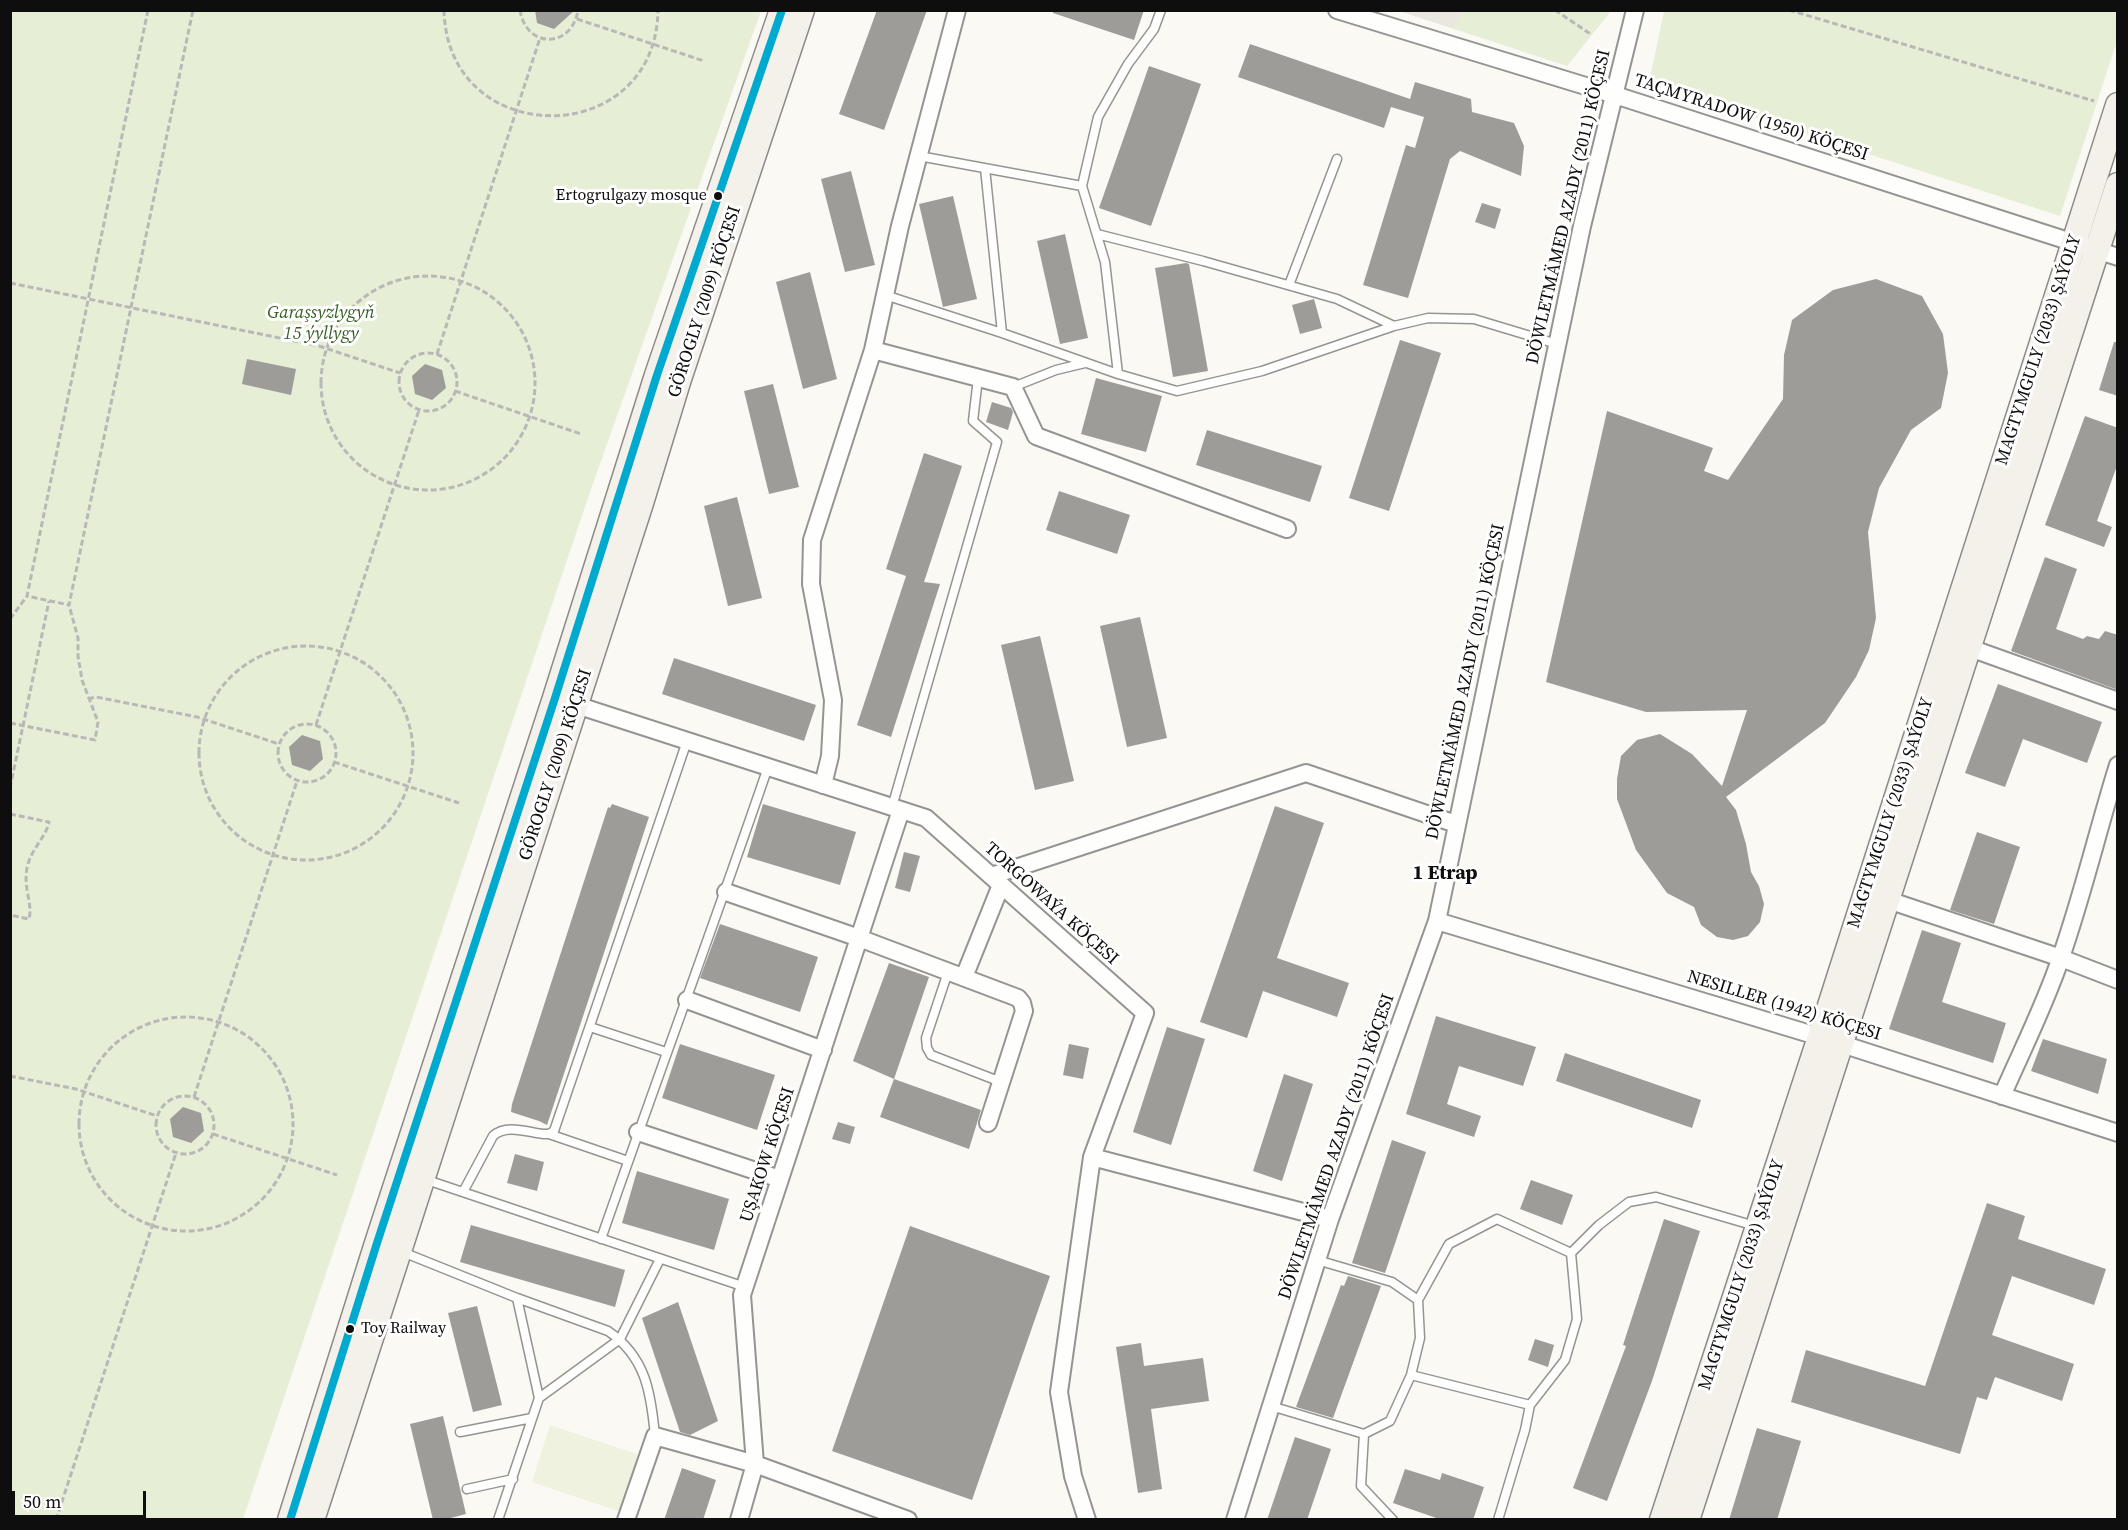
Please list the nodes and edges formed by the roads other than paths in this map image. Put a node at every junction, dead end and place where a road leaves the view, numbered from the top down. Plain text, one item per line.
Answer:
1 (782, 10) edge
2 (802, 10) edge
3 (957, 10) edge
4 (1161, 10) edge
5 (1337, 10) edge
6 (1635, 10) edge
7 (1616, 95) junction
8 (2118, 105) edge
9 (918, 156) junction
10 (1337, 159) dead end
11 (985, 168) junction
12 (2118, 185) edge
13 (1082, 186) junction
14 (1097, 234) junction
15 (2073, 243) junction
16 (2107, 254) edge
17 (1289, 285) junction
18 (885, 295) junction
19 (1394, 326) junction
20 (1002, 333) junction
21 (1557, 344) junction
22 (873, 350) junction
23 (1086, 363) junction
24 (1118, 374) junction
25 (978, 378) junction
26 (1013, 387) junction
27 (1287, 529) dead end
28 (1970, 648) junction
29 (2118, 701) edge
30 (565, 702) junction
31 (687, 741) junction
32 (2118, 765) edge
33 (768, 767) junction
34 (823, 785) junction
35 (897, 809) junction
36 (1456, 824) junction
37 (996, 881) junction
38 (726, 892) junction
39 (1888, 900) junction
40 (1437, 921) junction
41 (860, 938) junction
42 (2061, 958) junction
43 (948, 972) junction
44 (964, 977) junction
45 (2118, 980) edge
46 (687, 1000) junction
47 (590, 1027) junction
48 (1831, 1041) junction
49 (823, 1050) junction
50 (666, 1052) junction
51 (1001, 1082) junction
52 (2002, 1096) junction
53 (988, 1123) dead end
54 (638, 1131) junction
55 (2118, 1133) edge
56 (549, 1134) junction
57 (1092, 1157) junction
58 (628, 1161) junction
59 (412, 1174) junction
60 (780, 1179) junction
61 (463, 1192) junction
62 (1330, 1219) junction
63 (1758, 1227) junction
64 (601, 1239) junction
65 (377, 1243) junction
66 (400, 1251) junction
67 (1571, 1253) junction
68 (660, 1259) junction
69 (1317, 1260) junction
70 (744, 1287) junction
71 (517, 1298) junction
72 (1418, 1300) junction
73 (620, 1340) junction
74 (1411, 1375) junction
75 (539, 1398) junction
76 (1530, 1405) junction
77 (1271, 1406) junction
78 (532, 1418) junction
79 (460, 1432) dead end
80 (1364, 1434) junction
81 (655, 1436) junction
82 (755, 1464) junction
83 (513, 1479) junction
84 (466, 1489) dead end
85 (290, 1520) edge
86 (312, 1520) edge
87 (498, 1520) edge
88 (626, 1520) edge
89 (739, 1520) edge
90 (908, 1520) edge
91 (1087, 1520) edge
92 (1234, 1520) edge
93 (1393, 1520) edge
94 (1498, 1520) edge
95 (1662, 1520) edge
96 (1687, 1520) edge

1 - 30 main road, GÖROGLY (2009) KÖÇESI
2 - 30 main road, GÖROGLY (2009) KÖÇESI
3 - 9 street
4 - 13 lane
5 - 7 street, TAÇMYRADOW (1950) KÖÇESI
6 - 7 street, DÖWLETMÄMED AZADY (2011) KÖÇESI
7 - 15 street, TAÇMYRADOW (1950) KÖÇESI
7 - 21 street, DÖWLETMÄMED AZADY (2011) KÖÇESI
8 - 15 main road, MAGTYMGULY (2033) ŞAÝOLY
9 - 11 lane
9 - 18 street
10 - 17 lane
11 - 13 lane
11 - 20 lane
12 - 16 main road, MAGTYMGULY (2033) ŞAÝOLY
13 - 14 lane
14 - 17 lane
14 - 24 lane
15 - 16 street, TAÇMYRADOW (1950) KÖÇESI
15 - 48 main road, MAGTYMGULY (2033) ŞAÝOLY
16 - 28 main road, MAGTYMGULY (2033) ŞAÝOLY
17 - 19 lane
18 - 20 lane
18 - 22 street
19 - 21 lane
19 - 24 lane
20 - 23 lane
21 - 36 street, DÖWLETMÄMED AZADY (2011) KÖÇESI
22 - 25 street
22 - 34 street
23 - 24 lane
23 - 26 lane
25 - 26 street
25 - 35 lane
26 - 27 street
28 - 29 street
28 - 39 main road, MAGTYMGULY (2033) ŞAÝOLY
30 - 31 street, TORGOWAÝA KÖÇESI
30 - 59 main road, GÖROGLY (2009) KÖÇESI
31 - 33 street, TORGOWAÝA KÖÇESI
31 - 47 lane
32 - 42 street
33 - 34 street, TORGOWAÝA KÖÇESI
33 - 38 lane
34 - 35 street, TORGOWAÝA KÖÇESI
35 - 37 street, TORGOWAÝA KÖÇESI
35 - 41 street, UŞAKOW KÖÇESI
36 - 37 street
36 - 40 street, DÖWLETMÄMED AZADY (2011) KÖÇESI
37 - 44 street
37 - 57 street, TORGOWAÝA KÖÇESI
38 - 41 street
38 - 46 lane
39 - 42 street
39 - 48 main road, MAGTYMGULY (2033) ŞAÝOLY
40 - 48 street, NESILLER (1942) KÖÇESI
40 - 62 street, DÖWLETMÄMED AZADY (2011) KÖÇESI
41 - 43 street
41 - 49 street, UŞAKOW KÖÇESI
42 - 45 street
42 - 52 street
43 - 44 street
43 - 51 lane
44 - 51 street
46 - 49 street
46 - 50 lane
47 - 50 lane
47 - 56 lane
48 - 52 street, NESILLER (1942) KÖÇESI
48 - 63 main road, MAGTYMGULY (2033) ŞAÝOLY
48 - 96 main road, MAGTYMGULY (2033) ŞAÝOLY
49 - 60 street, UŞAKOW KÖÇESI
50 - 54 lane
51 - 53 street
52 - 55 street, NESILLER (1942) KÖÇESI
54 - 58 lane
54 - 60 street
56 - 58 lane
56 - 61 lane
57 - 62 street
57 - 91 street
58 - 64 lane
59 - 61 lane
59 - 65 main road, GÖROGLY (2009) KÖÇESI
59 - 66 main road, GÖROGLY (2009) KÖÇESI
60 - 70 street, UŞAKOW KÖÇESI
61 - 64 lane
62 - 69 street, DÖWLETMÄMED AZADY (2011) KÖÇESI
63 - 67 lane
63 - 95 main road, MAGTYMGULY (2033) ŞAÝOLY
64 - 68 lane
65 - 66 lane
65 - 85 main road, GÖROGLY (2009) KÖÇESI
66 - 71 lane
66 - 86 main road, GÖROGLY (2009) KÖÇESI
67 - 72 lane
67 - 76 lane
68 - 70 lane
68 - 73 lane
69 - 72 lane
69 - 77 street, DÖWLETMÄMED AZADY (2011) KÖÇESI
70 - 82 street, UŞAKOW KÖÇESI
71 - 73 lane
71 - 75 lane
72 - 74 lane
73 - 75 lane
73 - 81 lane
74 - 76 lane
74 - 80 lane
75 - 78 lane
76 - 94 lane
77 - 80 lane
77 - 92 street, DÖWLETMÄMED AZADY (2011) KÖÇESI
78 - 79 lane
78 - 83 lane
80 - 93 lane
81 - 82 street
81 - 88 street
82 - 89 street, UŞAKOW KÖÇESI
82 - 90 street
83 - 84 lane
83 - 87 lane

